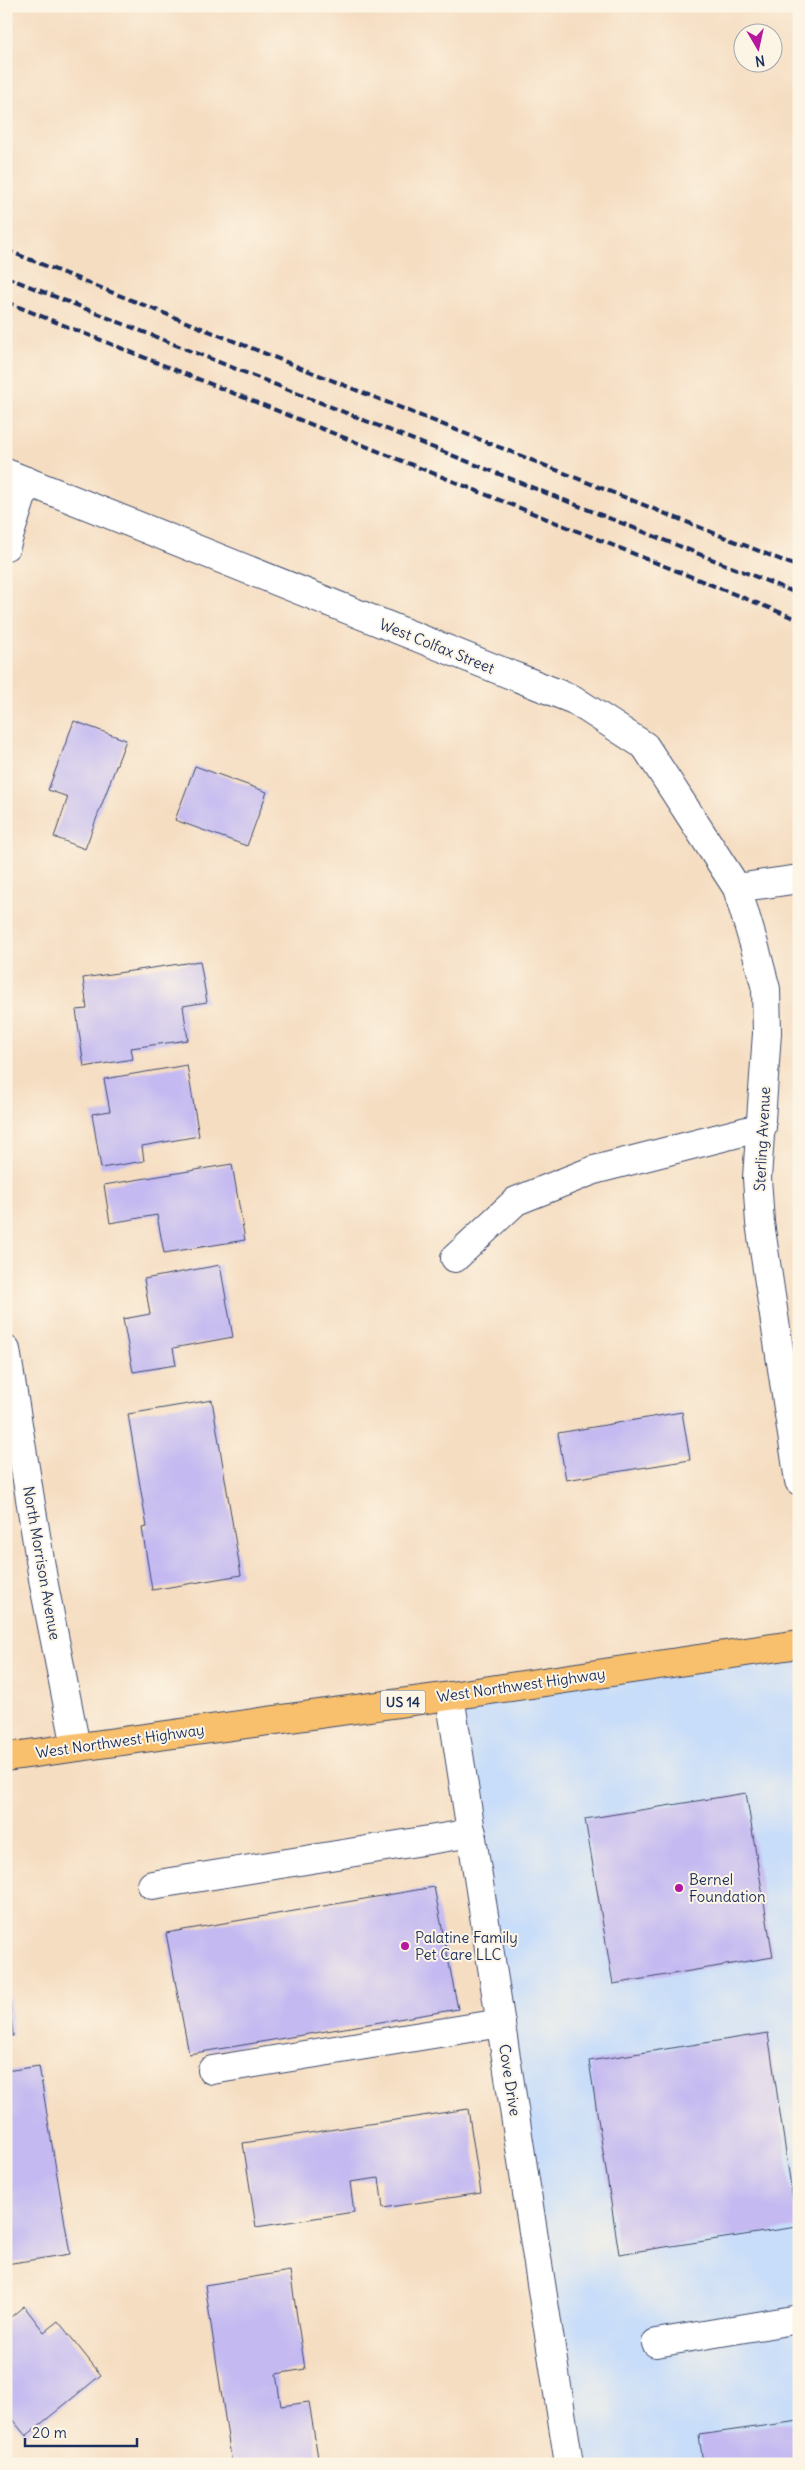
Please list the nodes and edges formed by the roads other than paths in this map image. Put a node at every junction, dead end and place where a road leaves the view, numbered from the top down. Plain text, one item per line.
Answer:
1 (16, 477) edge
2 (6, 546) edge
3 (799, 879) edge
4 (736, 888) junction
5 (762, 1127) junction
6 (455, 1258) dead end
7 (6, 1350) edge
8 (799, 1481) edge
9 (799, 1644) edge
10 (450, 1696) junction
11 (76, 1747) junction
12 (6, 1757) edge
13 (472, 1833) junction
14 (152, 1885) dead end
15 (501, 2023) junction
16 (212, 2070) dead end
17 (799, 2319) edge
18 (656, 2343) dead end
19 (570, 2464) edge

1 - 2 street
1 - 4 street, West Colfax Street
3 - 4 street
4 - 5 street, Sterling Avenue
5 - 6 street
5 - 8 street, Sterling Avenue
7 - 11 street, North Morrison Avenue
9 - 10 main road, West Northwest Highway / US 14
10 - 11 main road, West Northwest Highway / US 14
10 - 13 street, Cove Drive
11 - 12 main road, West Northwest Highway / US 14
13 - 14 street
13 - 15 street, Cove Drive
15 - 16 street
15 - 19 street, Cove Drive
17 - 18 street

